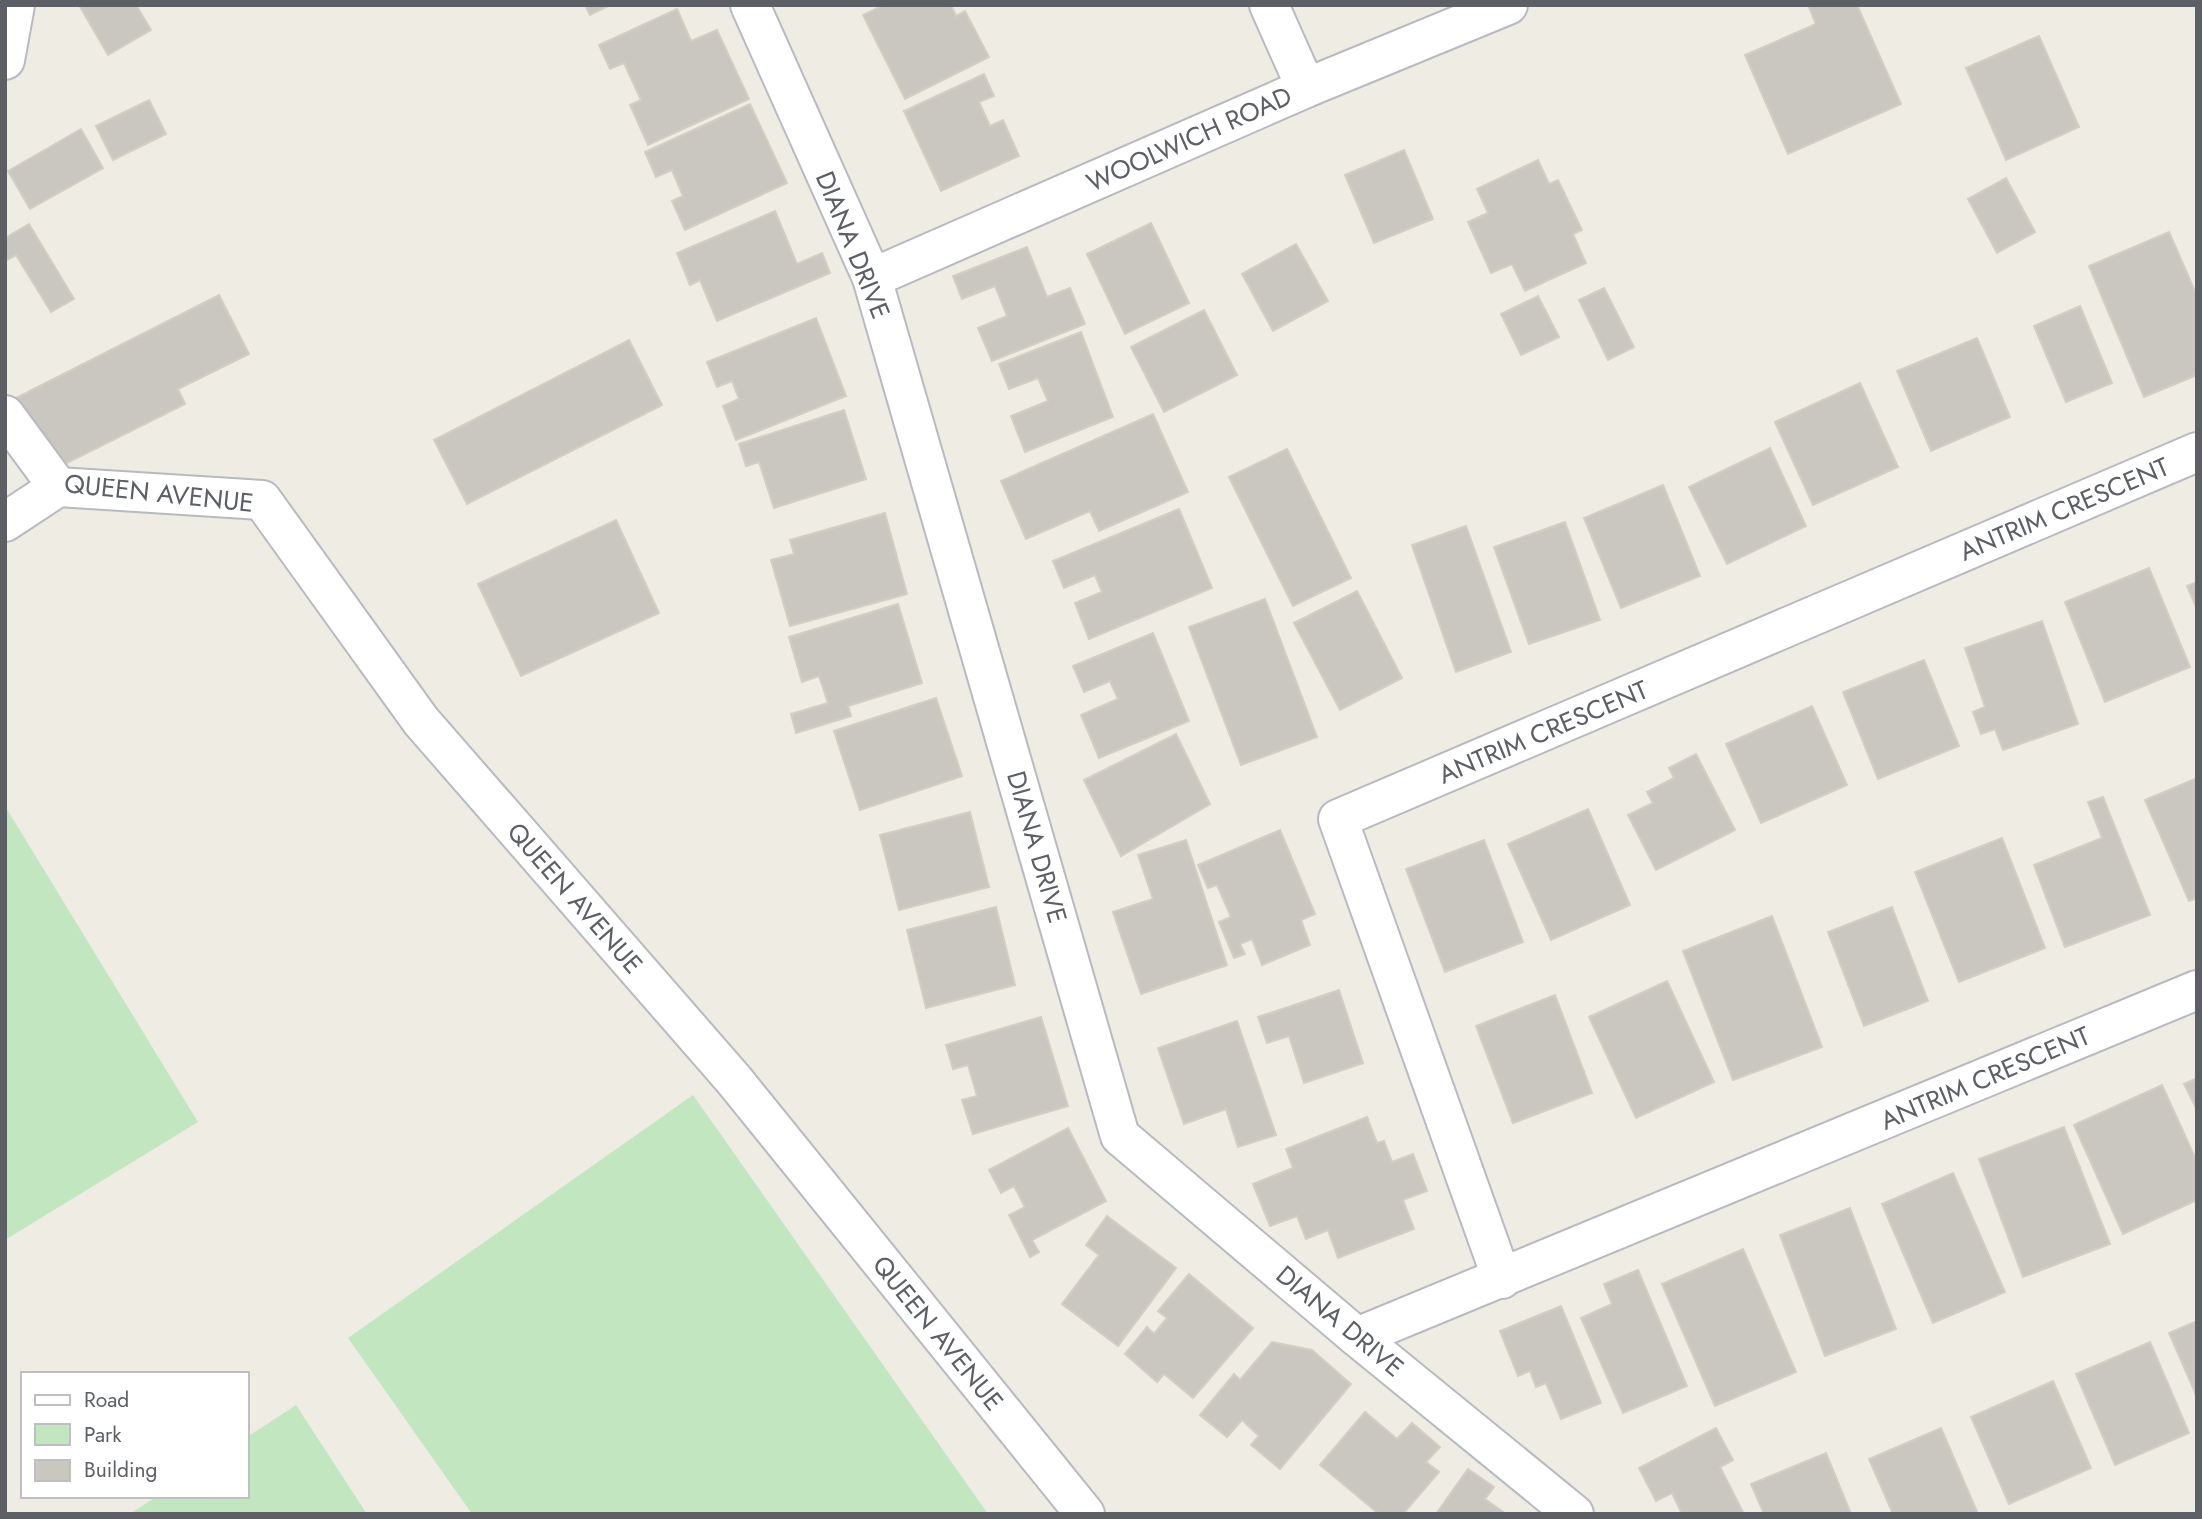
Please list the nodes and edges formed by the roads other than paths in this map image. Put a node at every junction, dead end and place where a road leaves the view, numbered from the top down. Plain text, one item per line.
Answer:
1 (15, 5) edge
2 (750, 5) edge
3 (1269, 5) edge
4 (1508, 5) edge
5 (5, 60) edge
6 (1307, 88) junction
7 (872, 278) junction
8 (5, 415) edge
9 (2197, 453) edge
10 (58, 487) junction
11 (5, 522) edge
12 (2197, 990) edge
13 (1502, 1279) junction
14 (1357, 1337) junction
15 (1085, 1514) edge
16 (1574, 1514) edge

1 - 5 street
2 - 7 street, DIANA DRIVE
3 - 6 street
4 - 6 street, WOOLWICH ROAD
6 - 7 street, WOOLWICH ROAD
7 - 14 street, DIANA DRIVE
8 - 10 street, QUEEN AVENUE
9 - 13 street, ANTRIM CRESCENT
10 - 11 street
10 - 15 street, QUEEN AVENUE
12 - 13 street, ANTRIM CRESCENT
13 - 14 street, ANTRIM CRESCENT
14 - 16 street, DIANA DRIVE

